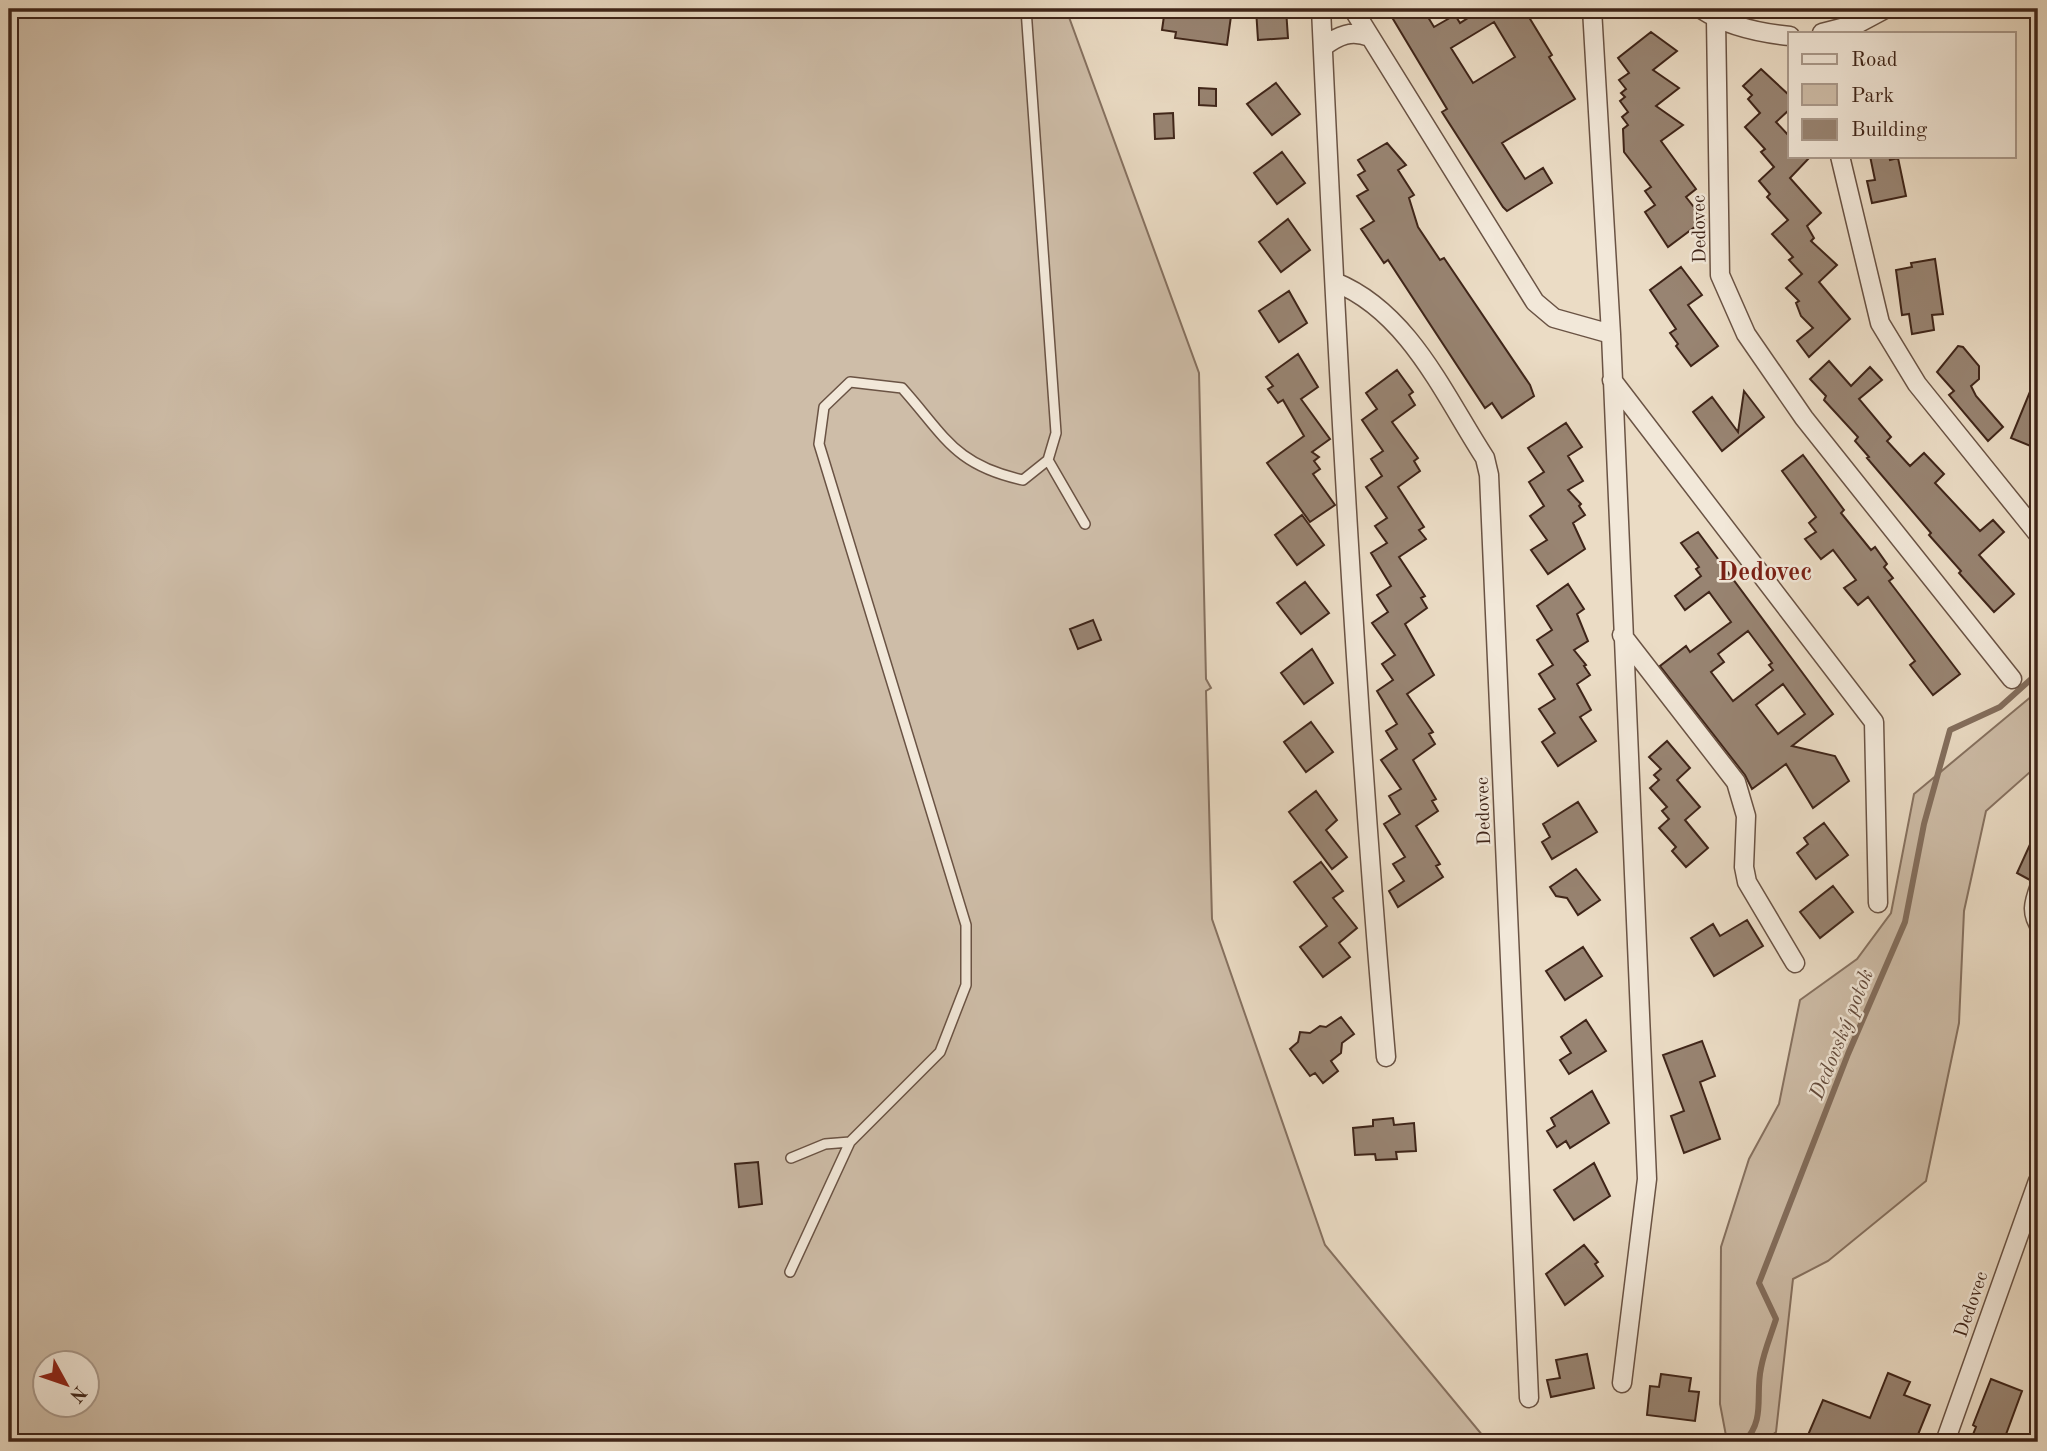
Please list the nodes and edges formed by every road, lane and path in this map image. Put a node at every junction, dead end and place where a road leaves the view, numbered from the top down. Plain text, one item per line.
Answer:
1 (1026, 9) edge
2 (1321, 9) edge
3 (1353, 9) edge
4 (1592, 9) edge
5 (1885, 9) edge
6 (1708, 14) edge
7 (1852, 29) edge
8 (1759, 32) junction
9 (1830, 32) edge
10 (1788, 36) edge
11 (1370, 37) junction
12 (1323, 47) junction
13 (1788, 50) edge
14 (1840, 158) edge
15 (1335, 282) junction
16 (1611, 334) junction
17 (1612, 380) junction
18 (1048, 460) junction
19 (1085, 524) dead end
20 (2038, 534) edge
21 (1622, 635) junction
22 (2012, 678) dead end
23 (2036, 883) dead end
24 (1878, 903) dead end
25 (2038, 932) edge
26 (1795, 963) dead end
27 (1386, 1057) dead end
28 (850, 1142) junction
29 (791, 1158) dead end
30 (2038, 1181) edge
31 (790, 1272) dead end
32 (1622, 1383) dead end
33 (1529, 1398) dead end
34 (1945, 1442) edge

1 - 18 lane
2 - 12 street
3 - 11 street
4 - 16 street
5 - 7 street
6 - 8 street, Dedovec
6 - 22 street, Dedovec
7 - 9 street
8 - 10 street, Dedovec
8 - 13 street
11 - 12 street
11 - 16 street
12 - 15 street
14 - 20 street
15 - 27 street
15 - 33 street, Dedovec
16 - 17 street
17 - 21 street
17 - 24 street
18 - 19 lane
18 - 28 lane
21 - 26 street
21 - 32 street
23 - 25 lane
28 - 29 lane
28 - 31 lane
30 - 34 street, Dedovec

